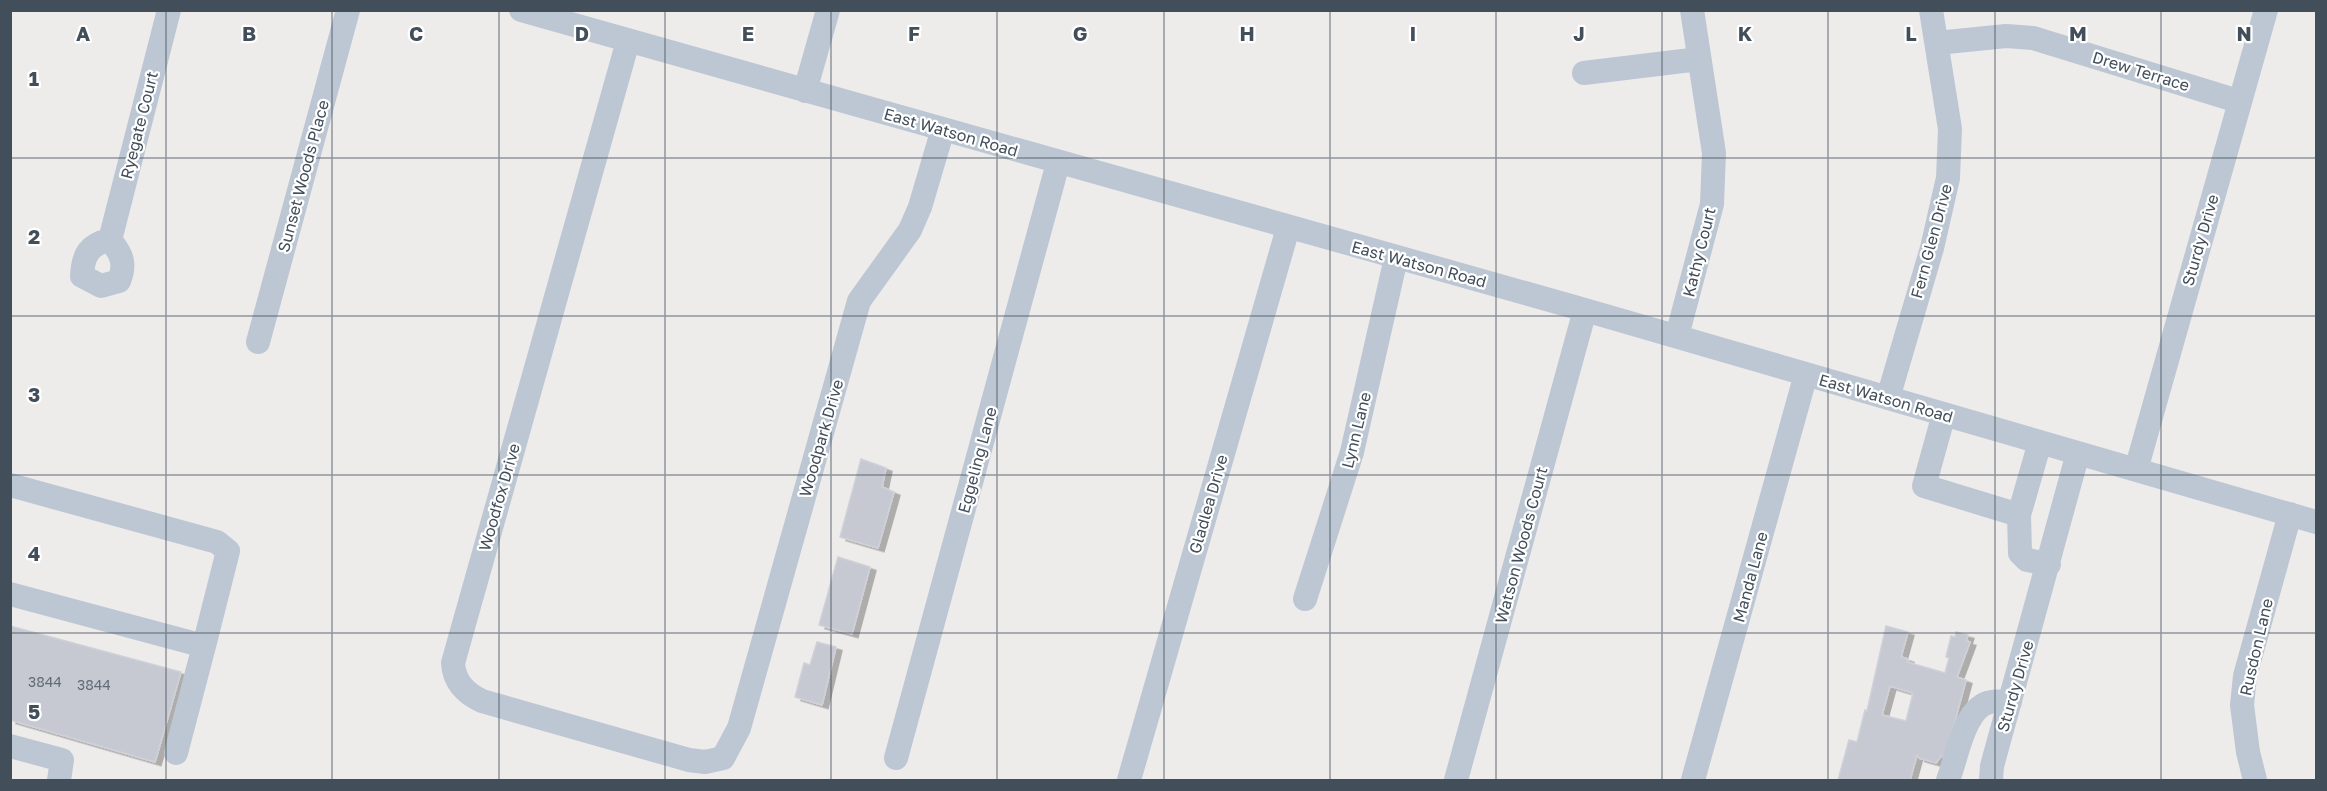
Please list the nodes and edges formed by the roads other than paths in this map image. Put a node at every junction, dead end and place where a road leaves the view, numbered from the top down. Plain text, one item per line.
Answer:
1 (169, 10) edge
2 (348, 10) edge
3 (520, 10) edge
4 (828, 10) edge
5 (1692, 10) edge
6 (1931, 10) edge
7 (2266, 10) edge
8 (628, 41) junction
9 (1937, 43) junction
10 (1699, 59) junction
11 (1584, 73) dead end
12 (805, 91) junction
13 (2238, 101) junction
14 (943, 129) junction
15 (1058, 163) junction
16 (1288, 228) junction
17 (110, 240) dead end
18 (1396, 258) junction
19 (1585, 310) junction
20 (1677, 336) junction
21 (258, 342) dead end
22 (1806, 374) junction
23 (1888, 398) junction
24 (1944, 414) junction
25 (2040, 442) junction
26 (2078, 453) junction
27 (2136, 470) junction
28 (10, 485) edge
29 (2290, 514) junction
30 (2019, 515) junction
31 (2316, 522) edge
32 (2049, 564) junction
33 (10, 594) edge
34 (1305, 598) dead end
35 (204, 646) junction
36 (2010, 702) junction
37 (10, 746) edge
38 (176, 753) dead end
39 (723, 758) joint
40 (896, 758) dead end
41 (58, 780) edge
42 (1129, 780) edge
43 (1456, 780) edge
44 (1694, 780) edge
45 (1948, 780) edge
46 (1991, 780) edge
47 (2255, 780) edge

1 - 17 street, Ryegate Court
2 - 21 street, Sunset Woods Place
3 - 8 street, East Watson Road
4 - 12 street
5 - 10 street, Kathy Court
6 - 9 street, Fern Glen Drive
7 - 13 street, Sturdy Drive
8 - 12 street, East Watson Road
8 - 39 street, Woodfox Drive
9 - 13 street, Drew Terrace
9 - 23 street, Fern Glen Drive
10 - 11 street
10 - 20 street, Kathy Court
12 - 14 street, East Watson Road
13 - 27 street, Sturdy Drive
14 - 15 street, East Watson Road
14 - 39 street, Woodpark Drive
15 - 16 street, East Watson Road
15 - 40 street, Eggeling Lane
16 - 18 street, East Watson Road
16 - 42 street, Gladlea Drive
18 - 19 street, East Watson Road
18 - 34 street, Lynn Lane
19 - 20 street, East Watson Road
19 - 43 street, Watson Woods Court
20 - 22 street, East Watson Road
22 - 23 street, East Watson Road
22 - 44 street, Manda Lane
23 - 24 street, East Watson Road
24 - 25 street, East Watson Road
24 - 30 street
25 - 26 street, East Watson Road
25 - 30 street
26 - 27 street, East Watson Road
26 - 32 street, Sturdy Drive
27 - 29 street, East Watson Road
28 - 35 street
29 - 31 street, East Watson Road
29 - 47 street, Rusdon Lane
30 - 32 street
32 - 36 street, Sturdy Drive
33 - 35 street
35 - 38 street
36 - 45 street
36 - 46 street, Sturdy Drive
37 - 41 street

